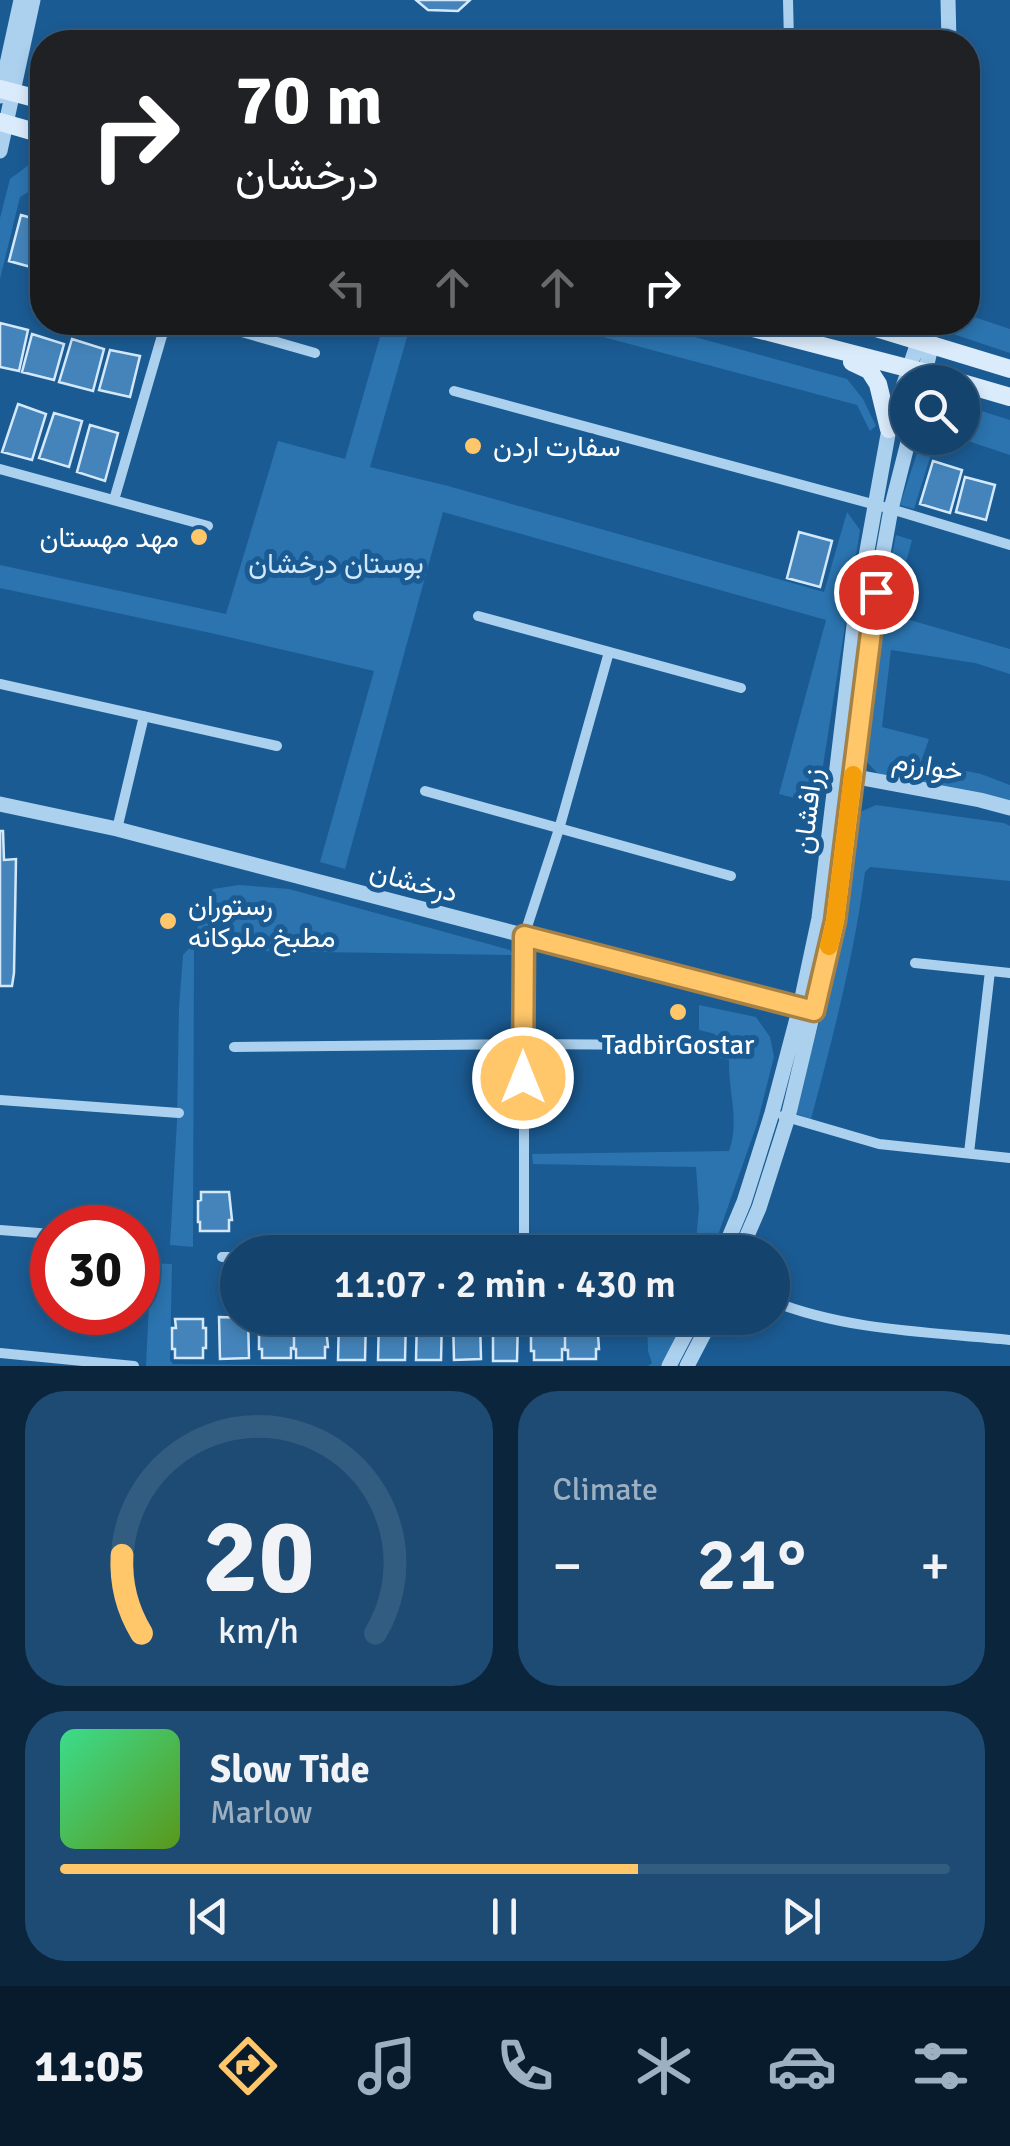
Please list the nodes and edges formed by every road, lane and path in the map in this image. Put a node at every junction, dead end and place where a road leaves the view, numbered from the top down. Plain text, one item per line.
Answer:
1 (21, 0) edge
2 (33, 0) edge
3 (788, 0) edge
4 (948, 0) edge
5 (789, 30) edge
6 (949, 30) edge
7 (4, 92) edge
8 (30, 97) edge
9 (3, 123) edge
10 (30, 131) edge
11 (0, 151) edge
12 (162, 335) edge
13 (252, 335) edge
14 (778, 335) edge
15 (927, 336) edge
16 (825, 348) junction
17 (315, 353) dead end
18 (921, 365) edge
19 (890, 367) edge
20 (1010, 368) edge
21 (980, 388) edge
22 (454, 390) dead end
23 (1010, 397) edge
24 (889, 429) joint
25 (903, 455) edge
26 (0, 469) edge
27 (114, 500) junction
28 (883, 507) junction
29 (208, 526) dead end
30 (1010, 545) edge
31 (478, 616) dead end
32 (609, 652) junction
33 (0, 684) edge
34 (741, 688) dead end
35 (144, 716) junction
36 (277, 746) dead end
37 (845, 775) junction
38 (424, 791) dead end
39 (0, 804) edge
40 (1010, 808) edge
41 (117, 829) junction
42 (559, 829) junction
43 (731, 876) dead end
44 (524, 936) junction
45 (916, 962) dead end
46 (990, 971) junction
47 (1010, 973) edge
48 (806, 1009) junction
49 (523, 1044) junction
50 (668, 1045) dead end
51 (234, 1047) dead end
52 (0, 1100) edge
53 (179, 1113) dead end
54 (780, 1115) junction
55 (969, 1153) junction
56 (1010, 1158) edge
57 (0, 1230) edge
58 (30, 1232) edge
59 (524, 1235) edge
60 (729, 1235) edge
61 (747, 1235) edge
62 (790, 1308) edge
63 (685, 1335) edge
64 (703, 1335) edge
65 (1010, 1340) edge
66 (0, 1353) edge
67 (134, 1366) edge
68 (669, 1366) edge
69 (687, 1366) edge

1 - 7 street
2 - 7 street
3 - 5 street
4 - 6 street
7 - 8 main road
7 - 9 street
9 - 10 main road
9 - 11 street
12 - 27 street
13 - 17 street
14 - 16 main road
15 - 18 street, زرافشان
15 - 20 main road
16 - 19 main road
16 - 24 main road
21 - 23 main road
22 - 28 street
24 - 28 street, زرافشان
25 - 28 street, زرافشان
26 - 27 street
27 - 29 street
28 - 30 street
28 - 37 street, زرافشان
31 - 32 street
32 - 34 street
32 - 42 street
33 - 35 street
35 - 36 street
35 - 41 street
37 - 40 street, خوارزم
37 - 48 street, زرافشان
38 - 42 street
39 - 41 street, درخشان
41 - 44 street, درخشان
42 - 43 street
42 - 44 street
44 - 48 street, درخشان
44 - 49 street
45 - 46 street
46 - 47 street
46 - 55 street
48 - 54 street, زرافشان
49 - 50 street
49 - 51 street
49 - 59 street
52 - 53 street
54 - 55 street
54 - 60 street, زرافشان
54 - 61 street, زرافشان
55 - 56 street
57 - 58 street
62 - 65 street
63 - 68 street
64 - 69 street
66 - 67 street

